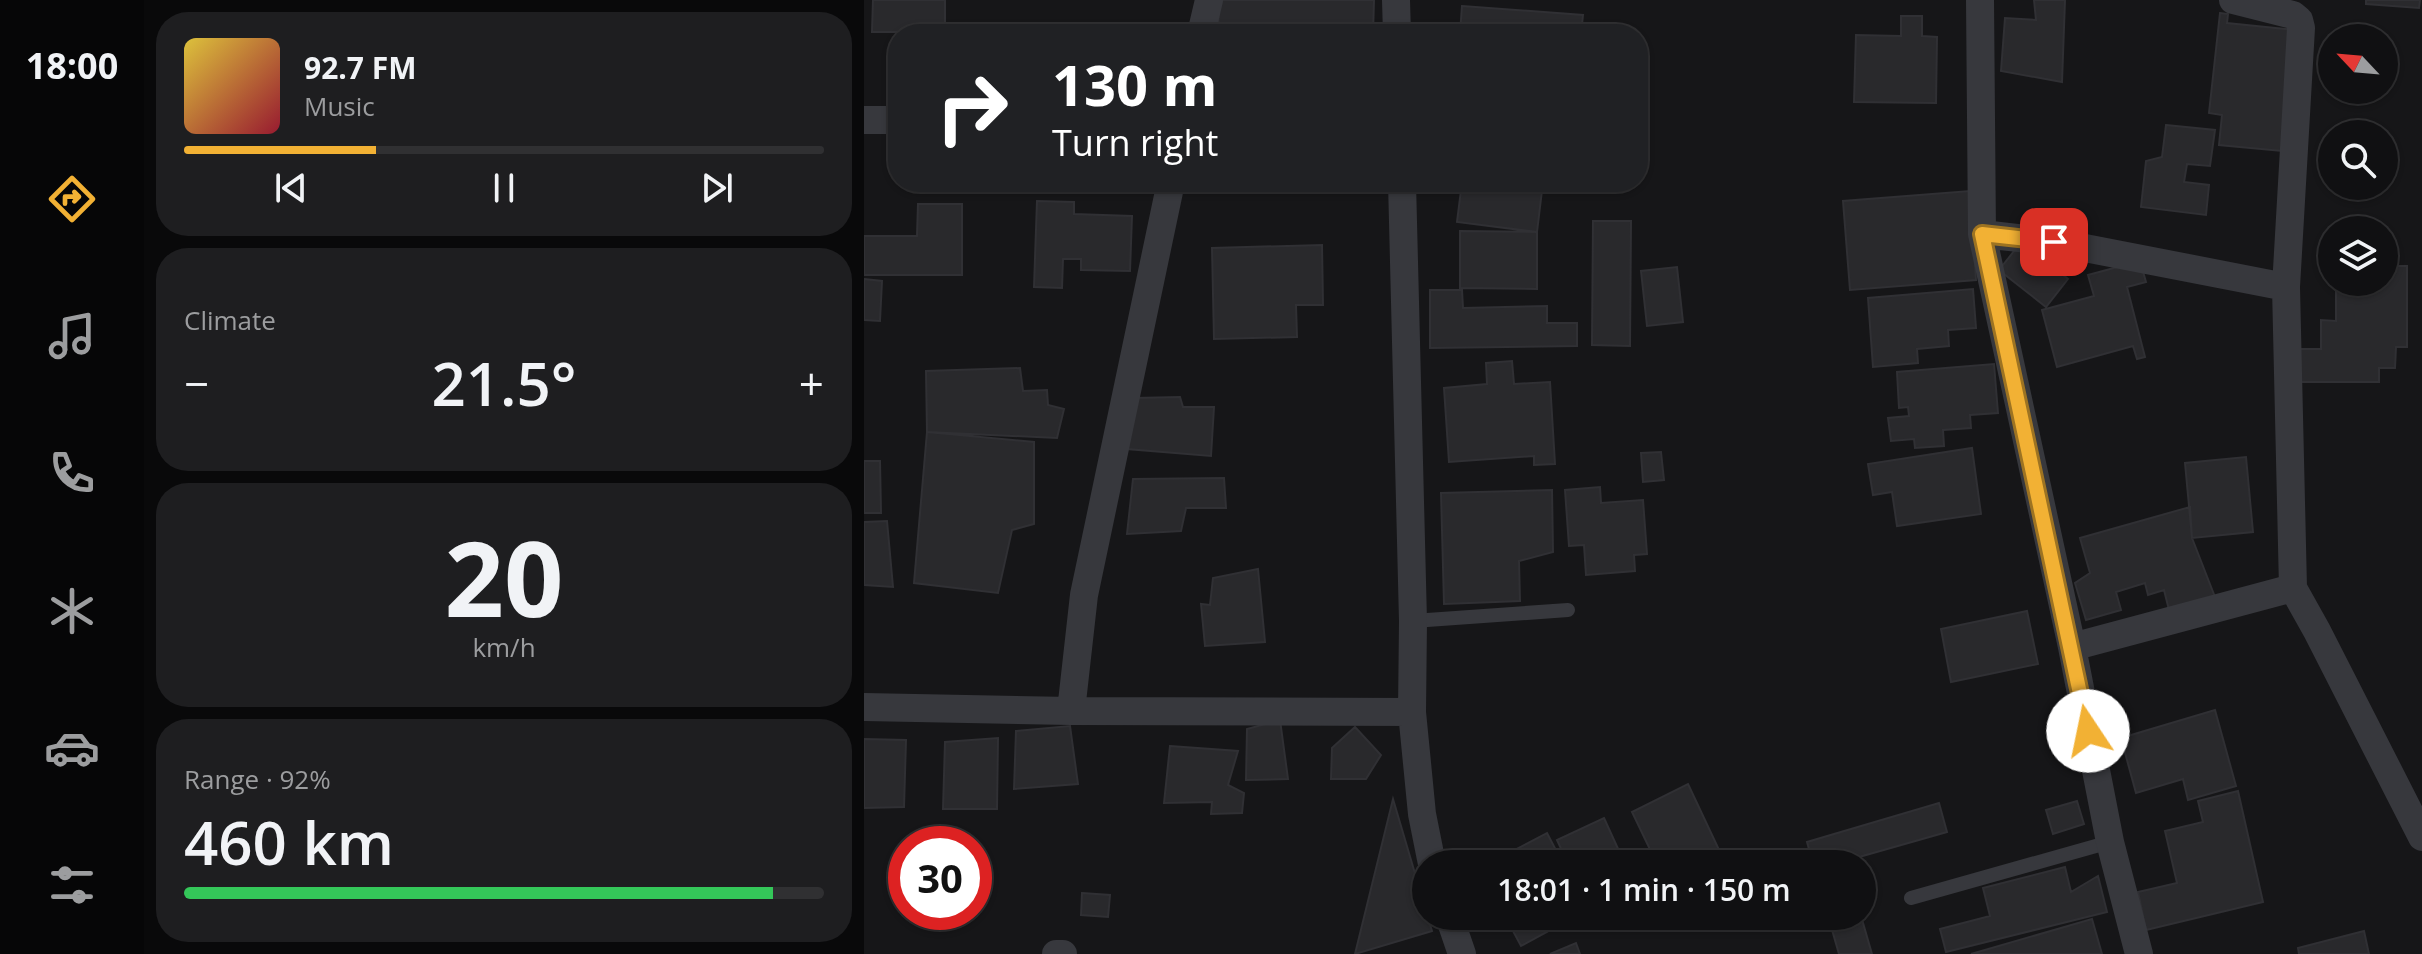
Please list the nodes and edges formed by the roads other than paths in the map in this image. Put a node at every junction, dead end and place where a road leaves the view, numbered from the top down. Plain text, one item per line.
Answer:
1 (1209, 0) edge
2 (1396, 0) edge
3 (1980, 0) edge
4 (2233, 0) edge
5 (1203, 24) edge
6 (1397, 24) edge
7 (864, 120) edge
8 (888, 120) edge
9 (1169, 192) edge
10 (1402, 192) edge
11 (1982, 234) junction
12 (2286, 287) junction
13 (2293, 588) junction
14 (1568, 610) dead end
15 (1413, 621) junction
16 (2072, 647) junction
17 (864, 707) edge
18 (1071, 711) junction
19 (1412, 712) junction
20 (2422, 837) edge
21 (2110, 842) junction
22 (1429, 850) edge
23 (1911, 898) dead end
24 (1454, 930) edge
25 (1056, 954) edge
26 (1063, 954) edge
27 (1462, 954) edge
28 (2139, 954) edge

1 - 5 street
2 - 6 street
3 - 11 street
4 - 12 street
7 - 8 street
9 - 18 street
10 - 15 street
11 - 12 street
11 - 16 street
12 - 13 street
13 - 16 street
13 - 20 street
14 - 15 lane
15 - 19 street
16 - 21 street
17 - 18 street
18 - 19 street
19 - 22 street
21 - 23 lane
21 - 28 street
24 - 27 street
25 - 26 street

